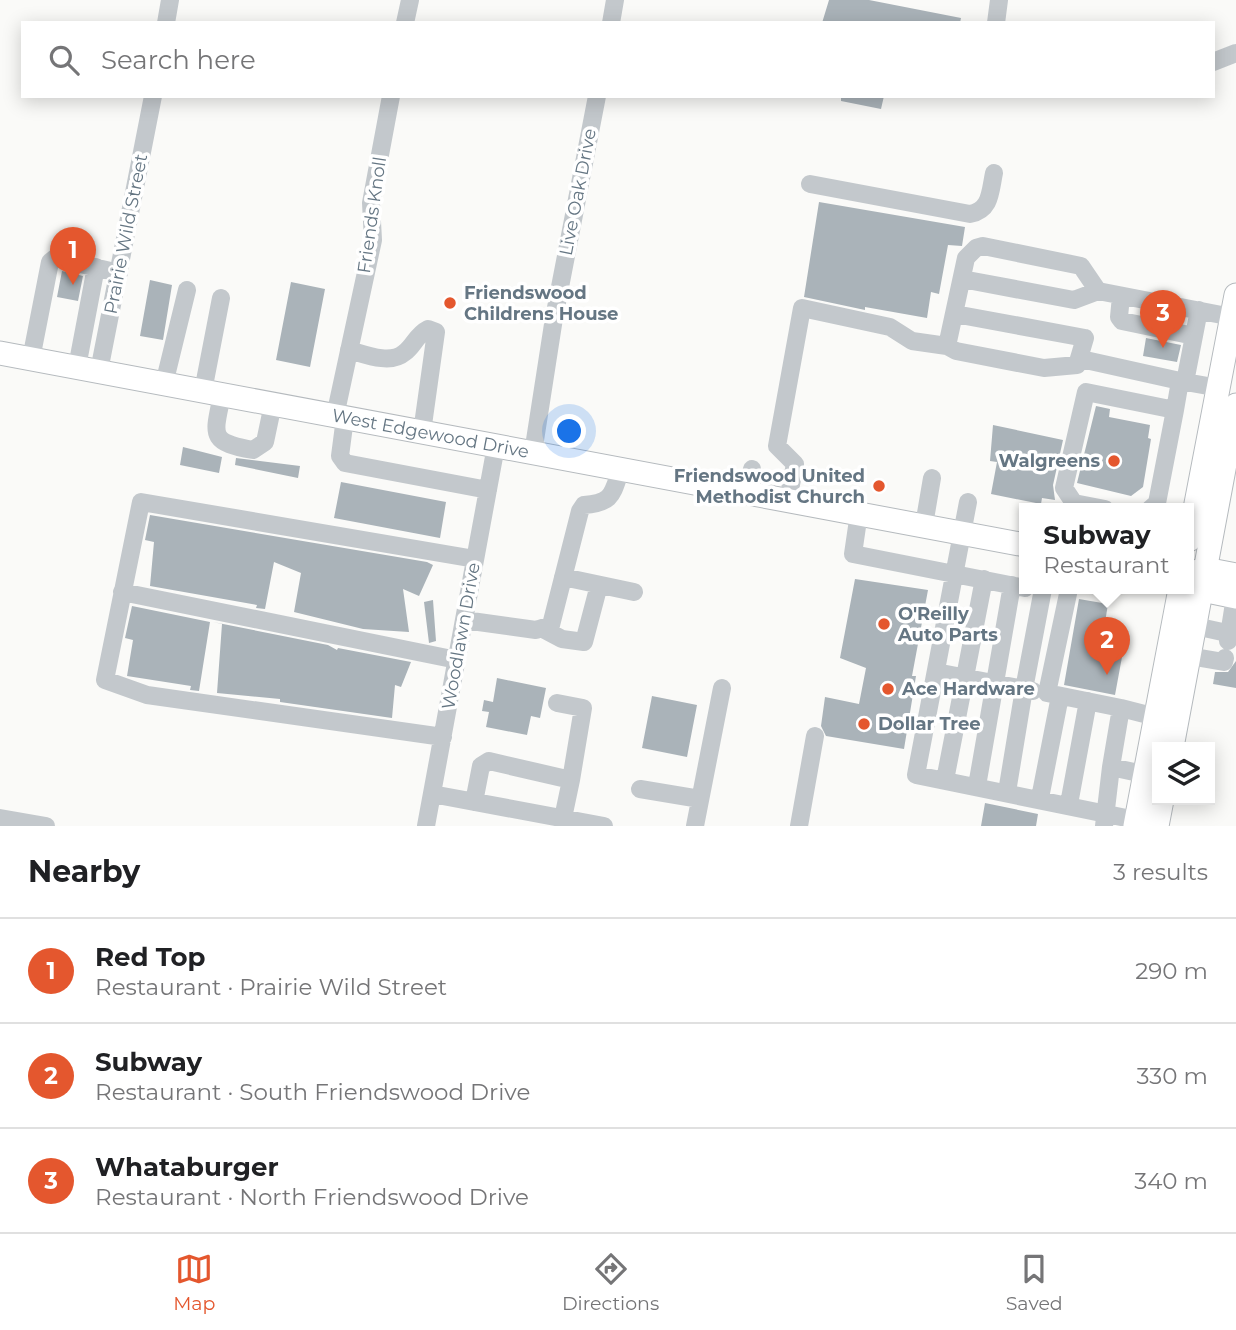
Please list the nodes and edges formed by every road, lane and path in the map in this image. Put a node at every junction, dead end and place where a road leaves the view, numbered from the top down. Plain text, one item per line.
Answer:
1 (170, 0) edge
2 (410, 0) edge
3 (615, 0) edge
4 (999, 0) edge
5 (166, 21) edge
6 (405, 21) edge
7 (611, 21) edge
8 (996, 21) edge
9 (1236, 53) edge
10 (1215, 61) edge
11 (153, 98) edge
12 (391, 98) edge
13 (597, 98) edge
14 (994, 173) dead end
15 (810, 184) dead end
16 (96, 267) junction
17 (119, 273) junction
18 (962, 279) junction
19 (187, 290) dead end
20 (1098, 291) junction
21 (1121, 296) junction
22 (221, 298) dead end
23 (1199, 310) junction
24 (1235, 310) edge
25 (955, 314) junction
26 (1194, 336) junction
27 (947, 346) junction
28 (349, 351) junction
29 (0, 353) edge
30 (31, 359) junction
31 (1085, 361) junction
32 (88, 369) junction
33 (1183, 381) junction
34 (164, 384) junction
35 (1219, 388) junction
36 (1086, 392) junction
37 (212, 393) junction
38 (273, 404) junction
39 (1236, 405) edge
40 (1175, 410) junction
41 (340, 417) junction
42 (422, 432) junction
43 (496, 446) junction
44 (533, 453) junction
45 (1231, 454) edge
46 (621, 469) junction
47 (752, 469) dead end
48 (932, 478) dead end
49 (488, 490) junction
50 (747, 493) junction
51 (788, 500) junction
52 (968, 502) dead end
53 (1072, 503) edge
54 (1157, 503) edge
55 (859, 513) junction
56 (1194, 515) edge
57 (924, 525) junction
58 (963, 533) junction
59 (1019, 544) edge
60 (475, 559) junction
61 (954, 573) junction
62 (1236, 575) edge
63 (563, 577) junction
64 (1194, 578) edge
65 (984, 579) junction
66 (1194, 581) edge
67 (1194, 581) edge
68 (599, 585) junction
69 (1018, 586) edge
70 (1194, 586) edge
71 (122, 592) junction
72 (634, 592) dead end
73 (1039, 594) edge
74 (1068, 594) edge
75 (1189, 594) edge
76 (1236, 597) edge
77 (464, 620) junction
78 (1203, 627) junction
79 (545, 630) junction
80 (1230, 642) edge
81 (1197, 658) junction
82 (457, 660) junction
83 (936, 672) junction
84 (964, 677) junction
85 (995, 683) junction
86 (722, 688) dead end
87 (1024, 689) junction
88 (1053, 695) junction
89 (1088, 701) junction
90 (557, 704) dead end
91 (1121, 708) junction
92 (1156, 717) junction
93 (815, 736) dead end
94 (443, 737) junction
95 (1173, 742) edge
96 (1111, 767) junction
97 (1151, 776) edge
98 (571, 780) junction
99 (945, 780) junction
100 (977, 786) junction
101 (640, 789) dead end
102 (1007, 792) junction
103 (432, 794) junction
104 (1040, 798) junction
105 (700, 799) junction
106 (474, 802) junction
107 (1069, 804) junction
108 (1158, 805) edge
109 (0, 818) edge
110 (562, 818) junction
111 (1104, 819) edge
112 (1143, 824) edge
113 (46, 826) edge
114 (426, 826) edge
115 (604, 826) edge
116 (695, 826) edge
117 (799, 826) edge

1 - 5 street
2 - 6 street
3 - 7 street
4 - 8 street
9 - 10 street
11 - 17 street, Prairie Wild Street
12 - 28 street, Friends Knoll
13 - 44 street, Live Oak Drive
14 - 15 street
16 - 17 street
16 - 30 street
16 - 32 street
17 - 32 street, Prairie Wild Street
18 - 20 street
18 - 20 street
18 - 25 street
19 - 34 street
20 - 21 street
21 - 23 street
21 - 26 street
22 - 37 street
23 - 24 street
23 - 26 street
24 - 35 main road
25 - 27 street
25 - 31 street
26 - 33 street
27 - 31 street
27 - 51 street
28 - 41 street, Friends Knoll
28 - 42 street
29 - 30 main road, West Edgewood Drive
30 - 32 main road, West Edgewood Drive
31 - 33 street
31 - 36 street
32 - 34 main road, West Edgewood Drive
33 - 35 street
33 - 40 street
34 - 37 main road, West Edgewood Drive
35 - 56 main road
36 - 40 street
36 - 53 street
37 - 38 main road, West Edgewood Drive
37 - 38 street
38 - 41 main road, West Edgewood Drive
39 - 45 main road
40 - 54 street
41 - 42 main road, West Edgewood Drive
41 - 49 street, Friends Knoll
42 - 43 main road, West Edgewood Drive
43 - 44 main road, West Edgewood Drive
43 - 49 street, Woodlawn Drive
44 - 46 main road, West Edgewood Drive
45 - 64 main road
46 - 50 main road, West Edgewood Drive
46 - 63 street
47 - 50 street
48 - 57 street
49 - 60 street, Woodlawn Drive
50 - 51 main road, West Edgewood Drive
51 - 55 main road, West Edgewood Drive
52 - 58 street
55 - 57 main road, West Edgewood Drive
55 - 61 street
57 - 58 main road, West Edgewood Drive
58 - 59 main road, West Edgewood Drive
58 - 61 street
60 - 71 street
60 - 77 street, Woodlawn Drive
61 - 65 street
61 - 83 street
62 - 66 main road
63 - 68 street
63 - 79 street
65 - 69 street
65 - 84 street
67 - 76 main road
68 - 72 street
68 - 79 street
69 - 85 street
70 - 78 main road
71 - 82 street
71 - 94 street
73 - 87 street
74 - 88 street
75 - 92 main road
76 - 80 street
77 - 79 street
77 - 82 street, Woodlawn Drive
78 - 80 street
78 - 81 main road
80 - 81 street
81 - 95 main road
82 - 94 street, Woodlawn Drive
83 - 84 street
83 - 99 street
84 - 85 street
84 - 99 street
85 - 87 street
85 - 100 street
86 - 105 street
87 - 88 street
87 - 102 street
88 - 89 street
88 - 104 street
89 - 91 street
89 - 107 street
90 - 98 street
91 - 92 street
91 - 96 street
92 - 97 main road
93 - 117 street
94 - 103 street, Woodlawn Drive
96 - 97 street
96 - 111 street
97 - 112 main road
98 - 106 street
98 - 110 street
99 - 100 street
100 - 102 street
101 - 105 street
102 - 104 street
103 - 106 street
103 - 114 street, Woodlawn Drive
104 - 107 street
105 - 116 street
106 - 110 street
107 - 111 street
108 - 112 main road
109 - 113 street
110 - 115 street
111 - 112 street

